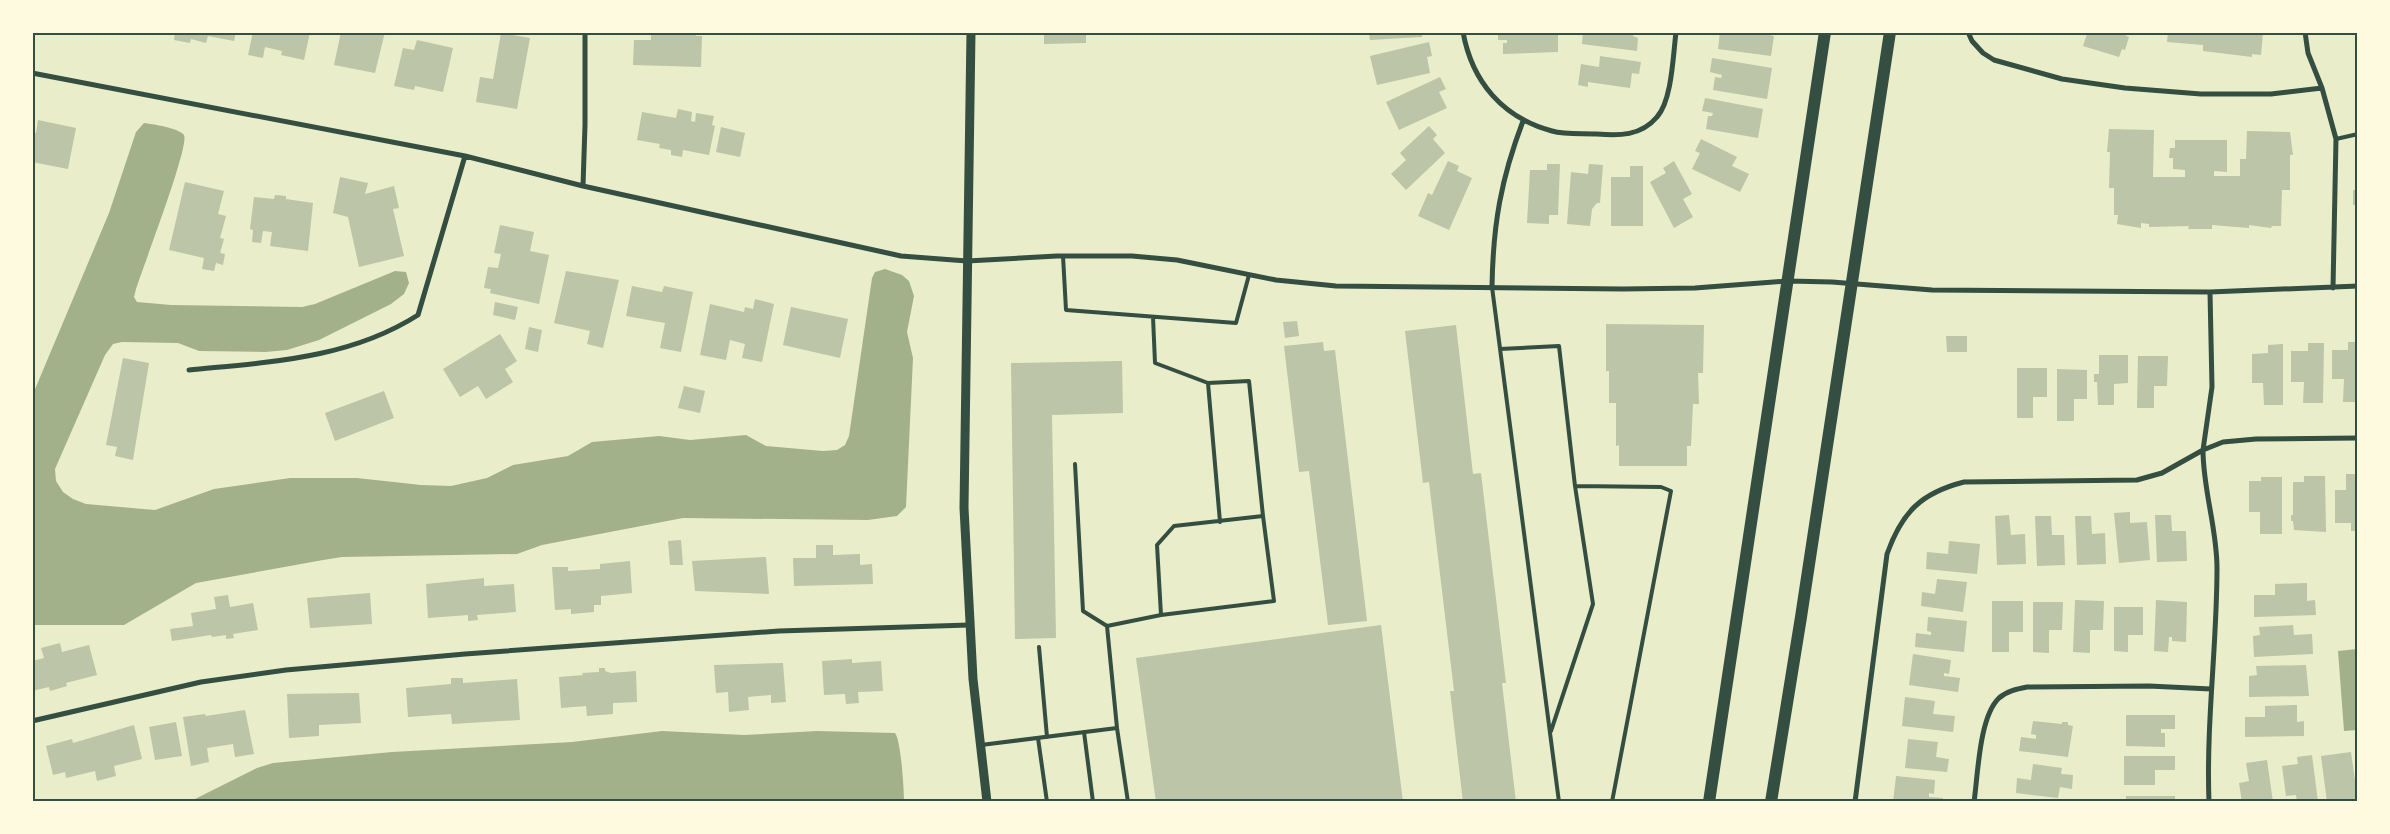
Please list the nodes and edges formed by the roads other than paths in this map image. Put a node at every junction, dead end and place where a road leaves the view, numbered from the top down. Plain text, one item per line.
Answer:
1 (585, 32) edge
2 (971, 32) edge
3 (1463, 32) edge
4 (1676, 32) edge
5 (1825, 32) edge
6 (1890, 32) edge
7 (1968, 32) edge
8 (2305, 32) edge
9 (32, 74) edge
10 (2322, 88) junction
11 (1523, 120) junction
12 (2358, 134) edge
13 (2336, 139) junction
14 (465, 156) junction
15 (583, 186) junction
16 (1064, 256) junction
17 (966, 260) junction
18 (1249, 274) junction
19 (1788, 281) junction
20 (1853, 284) junction
21 (2358, 286) edge
22 (1492, 287) junction
23 (2333, 288) junction
24 (2210, 292) junction
25 (1153, 317) junction
26 (1500, 349) junction
27 (189, 370) dead end
28 (1208, 383) junction
29 (2358, 438) edge
30 (2203, 450) junction
31 (1075, 464) dead end
32 (1575, 486) junction
33 (1263, 516) junction
34 (1220, 522) junction
35 (1161, 615) junction
36 (969, 625) junction
37 (1107, 626) junction
38 (1039, 648) dead end
39 (2210, 689) junction
40 (32, 721) edge
41 (1117, 728) junction
42 (1084, 732) junction
43 (1550, 733) junction
44 (1047, 737) junction
45 (1038, 738) junction
46 (981, 745) junction
47 (987, 802) edge
48 (1047, 802) edge
49 (1093, 802) edge
50 (1128, 802) edge
51 (1560, 802) edge
52 (1612, 802) edge
53 (1709, 802) edge
54 (1771, 802) edge
55 (1855, 802) edge
56 (1974, 802) edge
57 (2209, 802) edge

1 - 15 street
2 - 17 street
3 - 11 street
4 - 11 street
5 - 19 main road
6 - 20 main road
7 - 10 street
8 - 10 street
9 - 14 street
10 - 13 street
11 - 22 street
12 - 13 lane
13 - 23 street
14 - 15 street
14 - 27 street
15 - 17 street
16 - 17 street
16 - 18 street
16 - 25 lane
17 - 36 street
18 - 22 street
18 - 25 lane
19 - 20 street
19 - 22 street
19 - 53 main road
20 - 24 street
20 - 54 main road
21 - 23 street
22 - 26 lane
23 - 24 street
24 - 30 street
25 - 28 lane
26 - 32 lane
26 - 43 lane
28 - 33 lane
28 - 34 lane
29 - 30 street
30 - 39 street
30 - 55 street
31 - 37 lane
32 - 43 lane
32 - 52 lane
33 - 34 lane
33 - 35 lane
34 - 35 lane
35 - 37 lane
36 - 40 street
36 - 46 street
37 - 41 lane
38 - 44 lane
39 - 56 street
39 - 57 street
41 - 42 lane
41 - 50 lane
42 - 44 lane
42 - 49 lane
43 - 51 lane
44 - 45 lane
45 - 46 lane
45 - 48 lane
46 - 47 street

